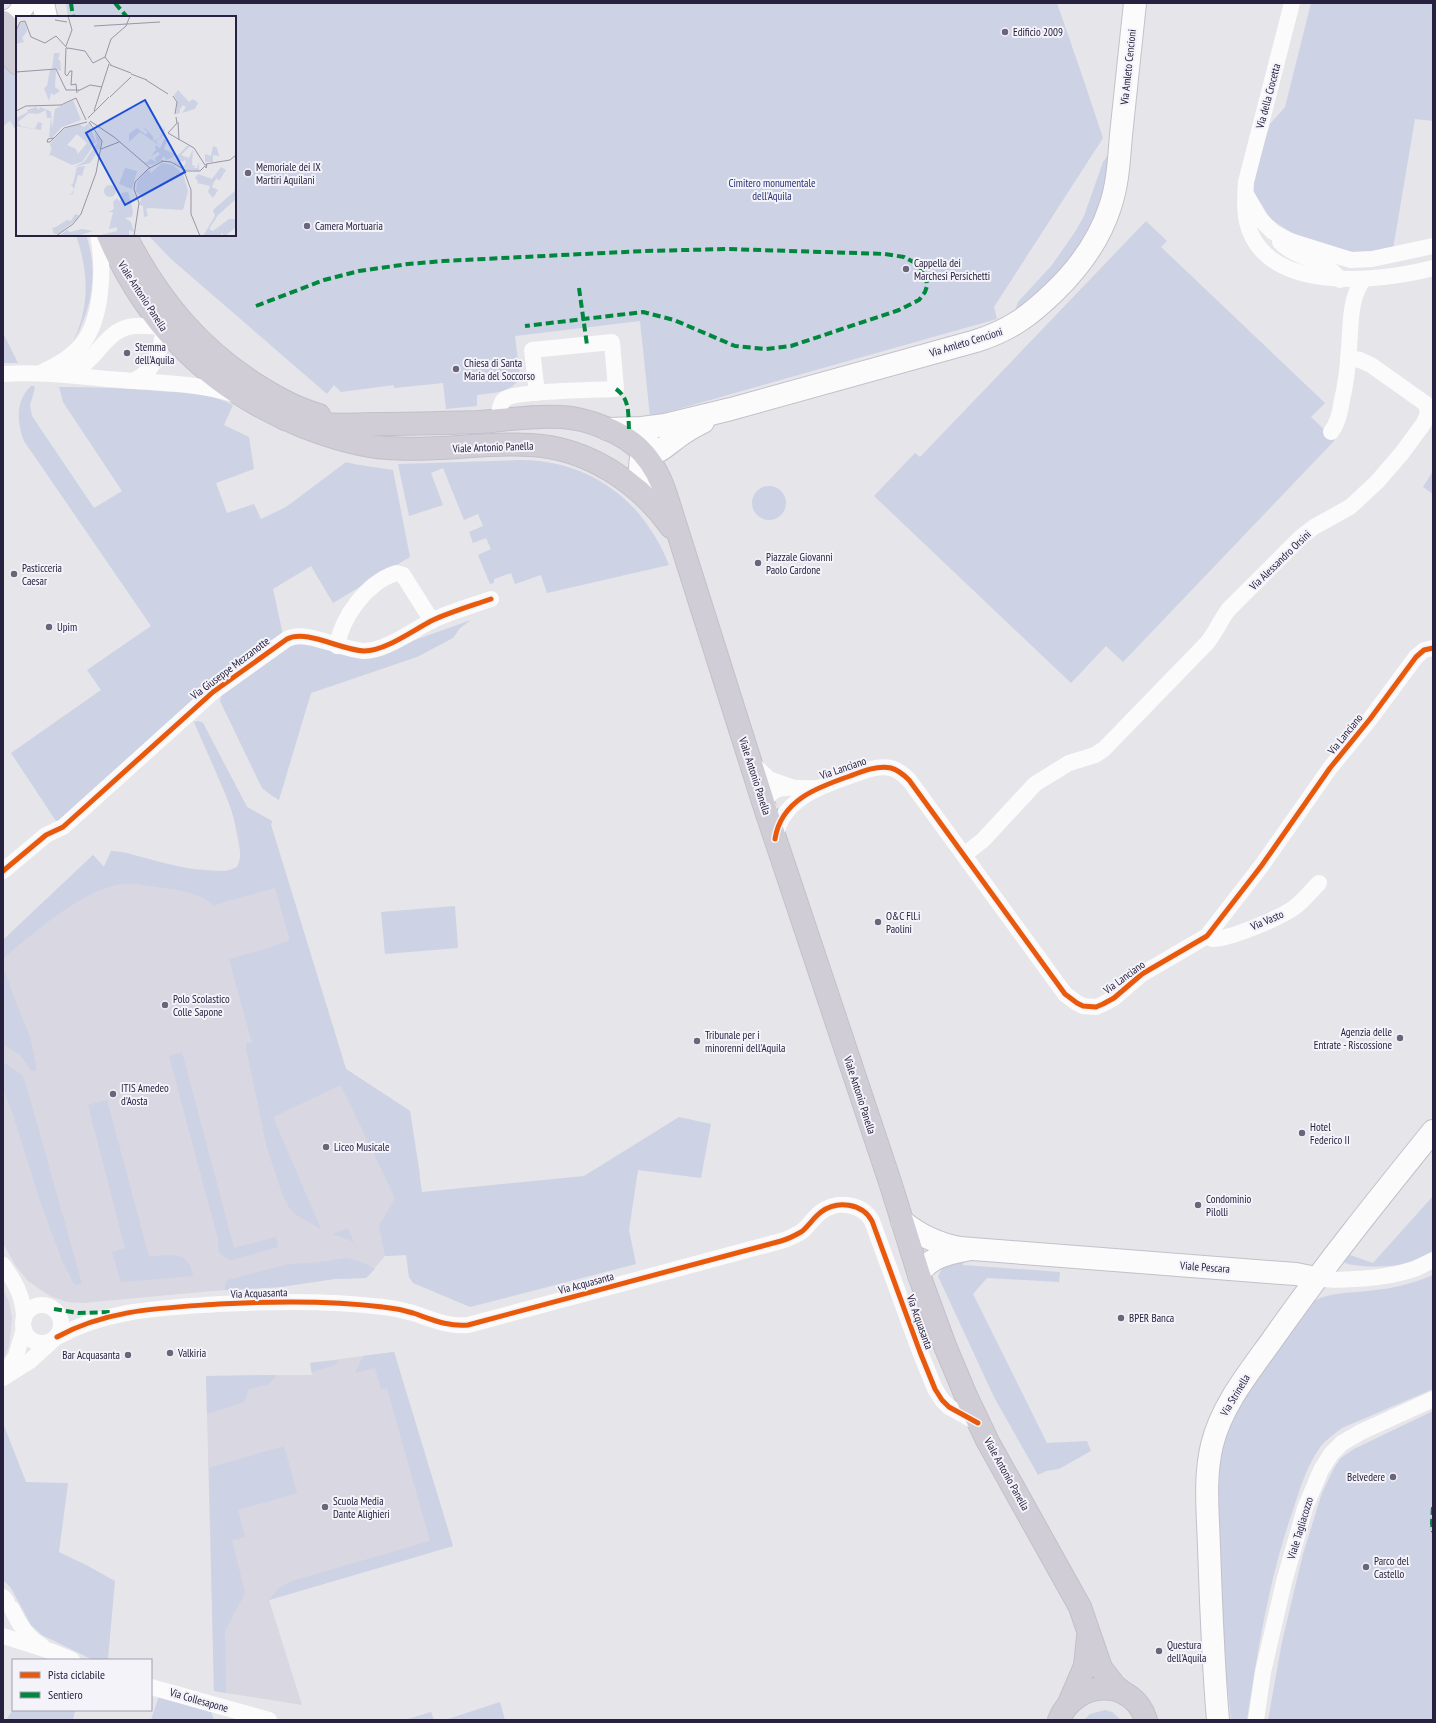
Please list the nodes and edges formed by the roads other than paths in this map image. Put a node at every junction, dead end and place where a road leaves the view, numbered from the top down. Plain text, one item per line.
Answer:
1 (26, 3) edge
2 (44, 3) edge
3 (1135, 3) edge
4 (1292, 3) edge
5 (46, 16) edge
6 (3, 22) edge
7 (16, 35) edge
8 (12, 57) edge
9 (1246, 189) junction
10 (1273, 232) junction
11 (98, 236) edge
12 (109, 236) edge
13 (126, 236) edge
14 (1433, 246) edge
15 (1261, 247) junction
16 (143, 266) junction
17 (1433, 268) edge
18 (1338, 278) junction
19 (1363, 280) junction
20 (1351, 314) junction
21 (163, 328) junction
22 (1348, 358) junction
23 (222, 360) junction
24 (40, 373) junction
25 (58, 373) junction
26 (3, 374) edge
27 (131, 381) junction
28 (537, 393) junction
29 (255, 404) junction
30 (285, 419) junction
31 (500, 420) junction
32 (387, 424) junction
33 (607, 429) junction
34 (1331, 432) dead end
35 (667, 435) junction
36 (642, 452) junction
37 (656, 470) junction
38 (649, 499) junction
39 (685, 555) junction
40 (491, 599) dead end
41 (432, 621) junction
42 (337, 646) junction
43 (1433, 648) edge
44 (750, 761) junction
45 (791, 787) junction
46 (816, 788) junction
47 (794, 804) junction
48 (764, 805) junction
49 (775, 839) junction
50 (964, 855) junction
51 (3, 871) edge
52 (1319, 883) dead end
53 (1207, 936) junction
54 (1433, 1131) edge
55 (902, 1221) junction
56 (973, 1249) junction
57 (1433, 1260) edge
58 (3, 1265) edge
59 (919, 1275) junction
60 (1316, 1278) junction
61 (15, 1282) junction
62 (46, 1306) junction
63 (24, 1324) junction
64 (55, 1338) junction
65 (3, 1377) edge
66 (1433, 1399) edge
67 (978, 1423) junction
68 (6, 1602) edge
69 (1083, 1614) junction
70 (3, 1631) edge
71 (3, 1636) edge
72 (50, 1651) junction
73 (70, 1659) edge
74 (152, 1687) edge
75 (1125, 1694) junction
76 (1070, 1702) junction
77 (269, 1720) edge
78 (1059, 1720) edge
79 (1146, 1720) edge
80 (1218, 1720) edge
81 (1256, 1720) edge

1 - 6 main road
2 - 5 main road
3 - 35 main road, Via Amleto Cencioni
4 - 9 street, Via della Crocetta
6 - 7 main road
6 - 8 main road
9 - 10 street
9 - 15 street, Via della Crocetta
10 - 14 street
10 - 15 street
10 - 18 street
11 - 24 street
12 - 21 main road, Viale Antonio Panella
13 - 16 main road, Viale Antonio Panella
15 - 18 street, Via della Crocetta
16 - 21 street
16 - 23 main road, Viale Antonio Panella
17 - 19 street, Via della Crocetta
18 - 19 street, Via della Crocetta
18 - 20 street
19 - 20 street
20 - 22 street
21 - 23 street
21 - 25 street
21 - 27 street
21 - 29 main road, Viale Antonio Panella
22 - 34 street
22 - 50 street, Via Alessandro Orsini
23 - 32 main road, Viale Antonio Panella
24 - 25 street
24 - 26 street
25 - 27 street
27 - 29 street
28 - 28 street
28 - 31 street
29 - 30 main road, Viale Antonio Panella
30 - 32 main road, Viale Antonio Panella
30 - 38 main road, Viale Antonio Panella
31 - 32 main road, Viale Antonio Panella
31 - 33 main road, Viale Antonio Panella
33 - 35 main road, Via Amleto Cencioni
33 - 36 main road, Viale Antonio Panella
35 - 36 main road, Via Amleto Cencioni
35 - 37 main road, Via Amleto Cencioni
36 - 37 main road, Viale Antonio Panella
36 - 38 main road
37 - 39 main road, Viale Antonio Panella
38 - 39 main road, Viale Antonio Panella
39 - 44 main road, Viale Antonio Panella
40 - 41 street, Via Giuseppe Mezzanotte
41 - 42 street, Via Giuseppe Mezzanotte
41 - 42 street
42 - 51 street, Via Giuseppe Mezzanotte
43 - 53 street, Via Lanciano
44 - 45 street, Via Lanciano
44 - 48 main road, Viale Antonio Panella
45 - 46 street, Via Lanciano
45 - 48 street, Via Lanciano
46 - 47 street, Via Lanciano
46 - 50 street, Via Lanciano
47 - 48 street, Via Lanciano
47 - 49 street, Via Lanciano
48 - 49 main road, Viale Antonio Panella
49 - 55 main road, Viale Antonio Panella
50 - 53 street, Via Lanciano
52 - 53 street, Via Vasto
54 - 60 main road, Via Strinella
55 - 56 main road, Viale Pescara
55 - 59 main road, Viale Antonio Panella
56 - 59 main road, Viale Pescara
56 - 60 main road, Viale Pescara
57 - 60 street, Viale Pescara
58 - 61 street
59 - 67 main road, Viale Antonio Panella
60 - 80 main road, Via Strinella
61 - 62 street
61 - 63 street
62 - 63 street
62 - 64 street
63 - 64 street
63 - 65 street
64 - 65 street
64 - 67 street, Via Acquasanta
66 - 81 street, Viale Tagliacozzo
67 - 69 main road, Viale Antonio Panella
68 - 70 street
68 - 72 street
69 - 75 main road, Viale Antonio Panella
69 - 76 main road, Viale Antonio Panella
71 - 72 street
72 - 73 street
74 - 77 street, Via Collesapone
75 - 76 main road
75 - 79 main road, Viale Antonio Panella
76 - 78 main road, Viale Antonio Panella

